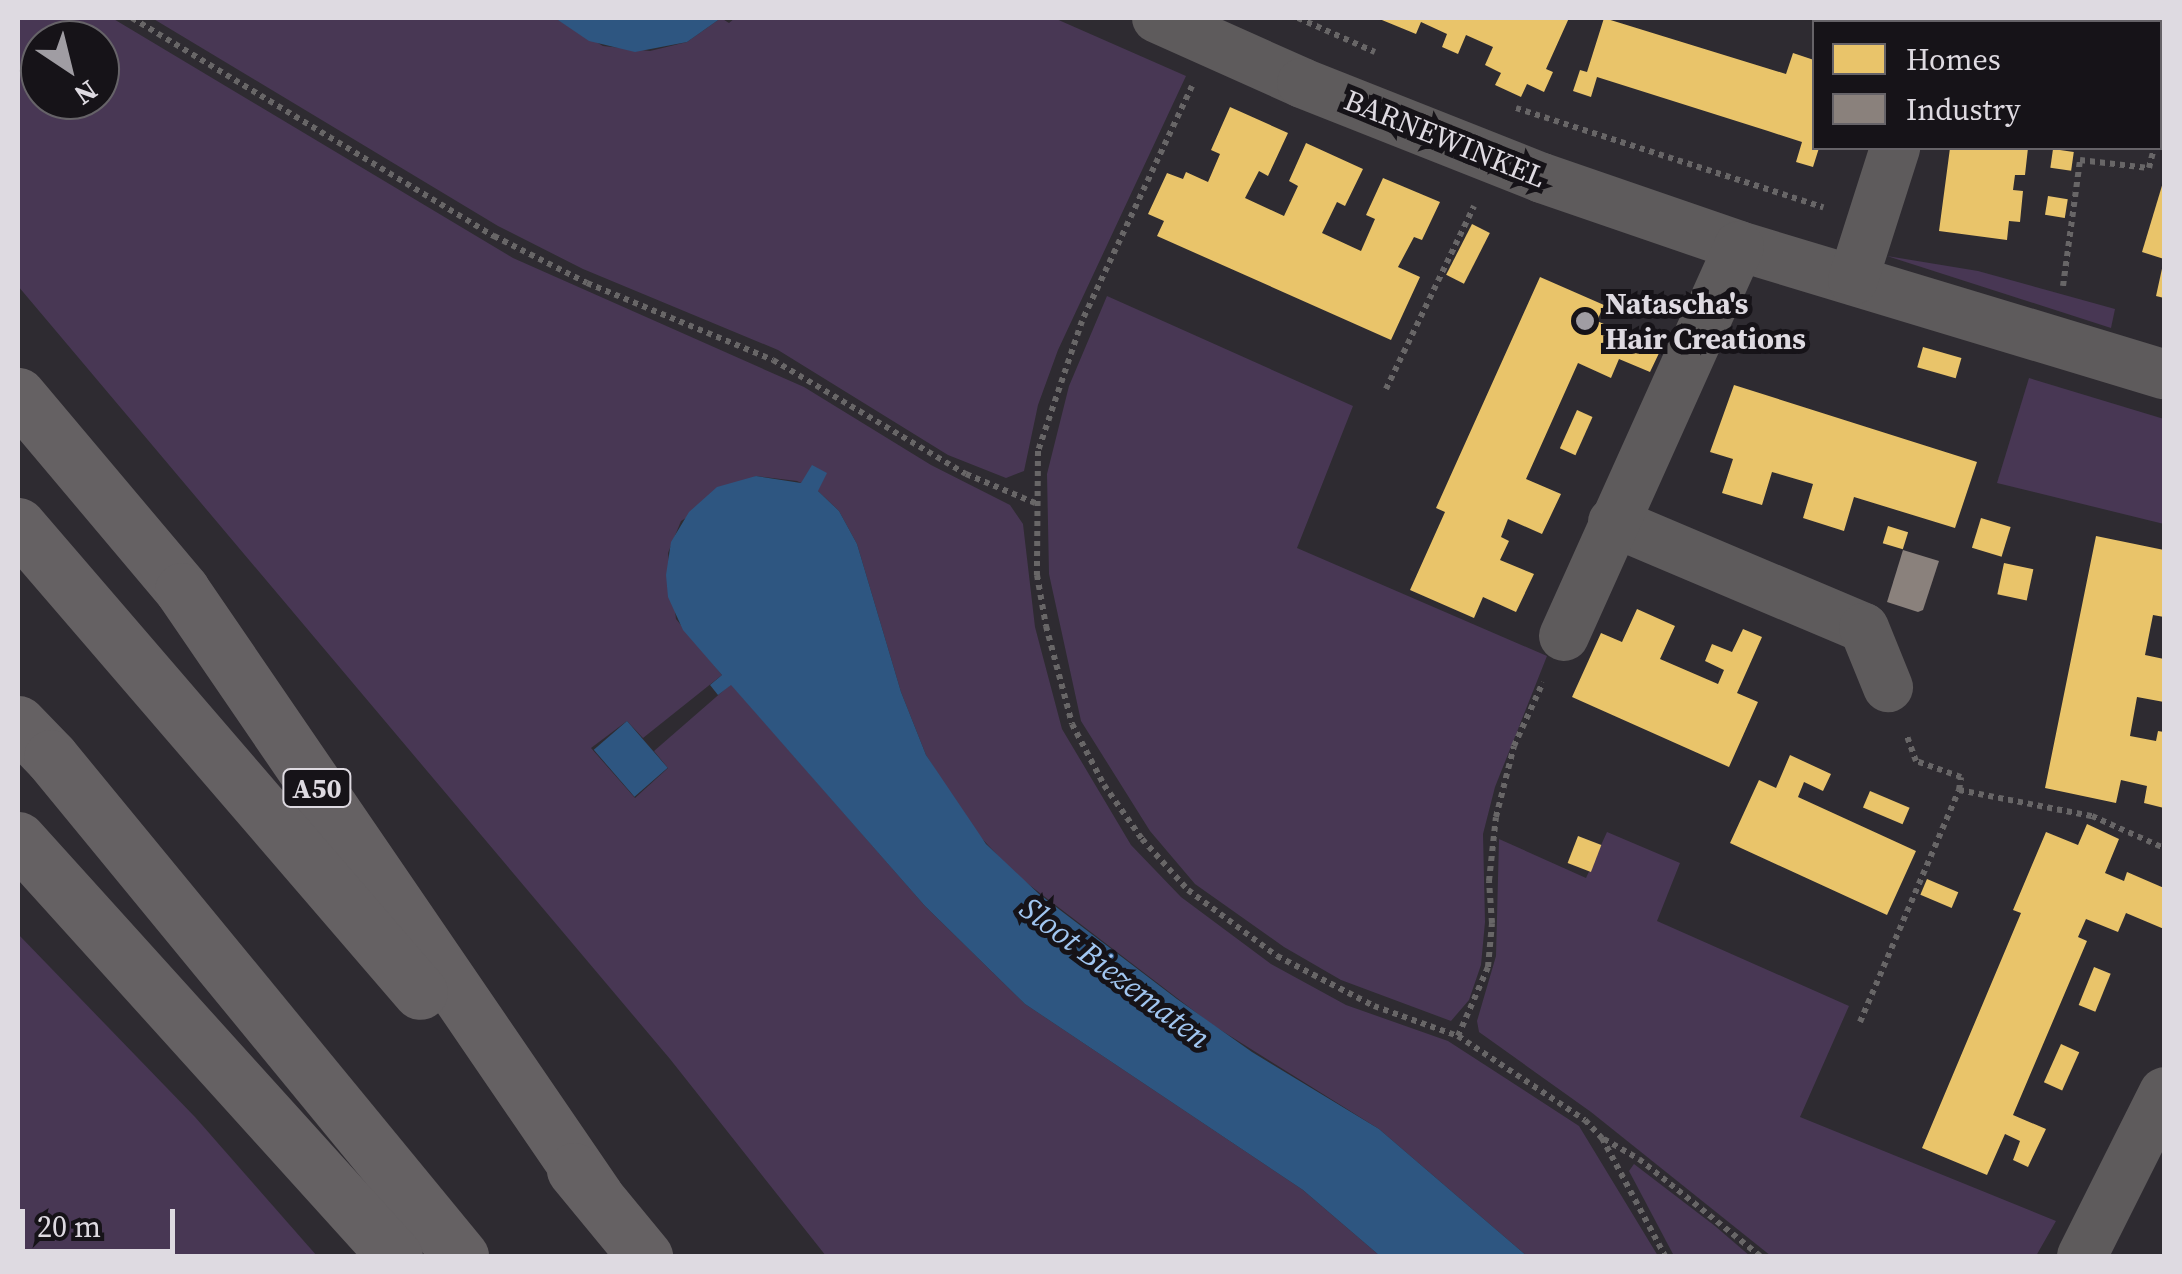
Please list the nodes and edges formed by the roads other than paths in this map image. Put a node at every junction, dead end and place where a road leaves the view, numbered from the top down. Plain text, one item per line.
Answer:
1 (1157, 18) edge
2 (1894, 150) edge
3 (1739, 246) junction
4 (1852, 280) junction
5 (2164, 374) edge
6 (18, 395) edge
7 (1613, 522) junction
8 (18, 524) edge
9 (1564, 636) road end
10 (1888, 686) road end
11 (18, 723) edge
12 (18, 838) edge
13 (2164, 1092) edge
14 (596, 1196) junction
15 (2102, 1251) edge
16 (396, 1256) edge
17 (461, 1256) edge
18 (645, 1256) edge

1 - 3 street, BARNEWINKEL
2 - 4 street
3 - 4 street, BARNEWINKEL
3 - 7 street
4 - 5 street, BARNEWINKEL
6 - 14 highway, A50
7 - 9 street
7 - 10 street
8 - 14 highway, A50
11 - 17 highway
12 - 16 highway
13 - 15 street
14 - 18 highway, A50

